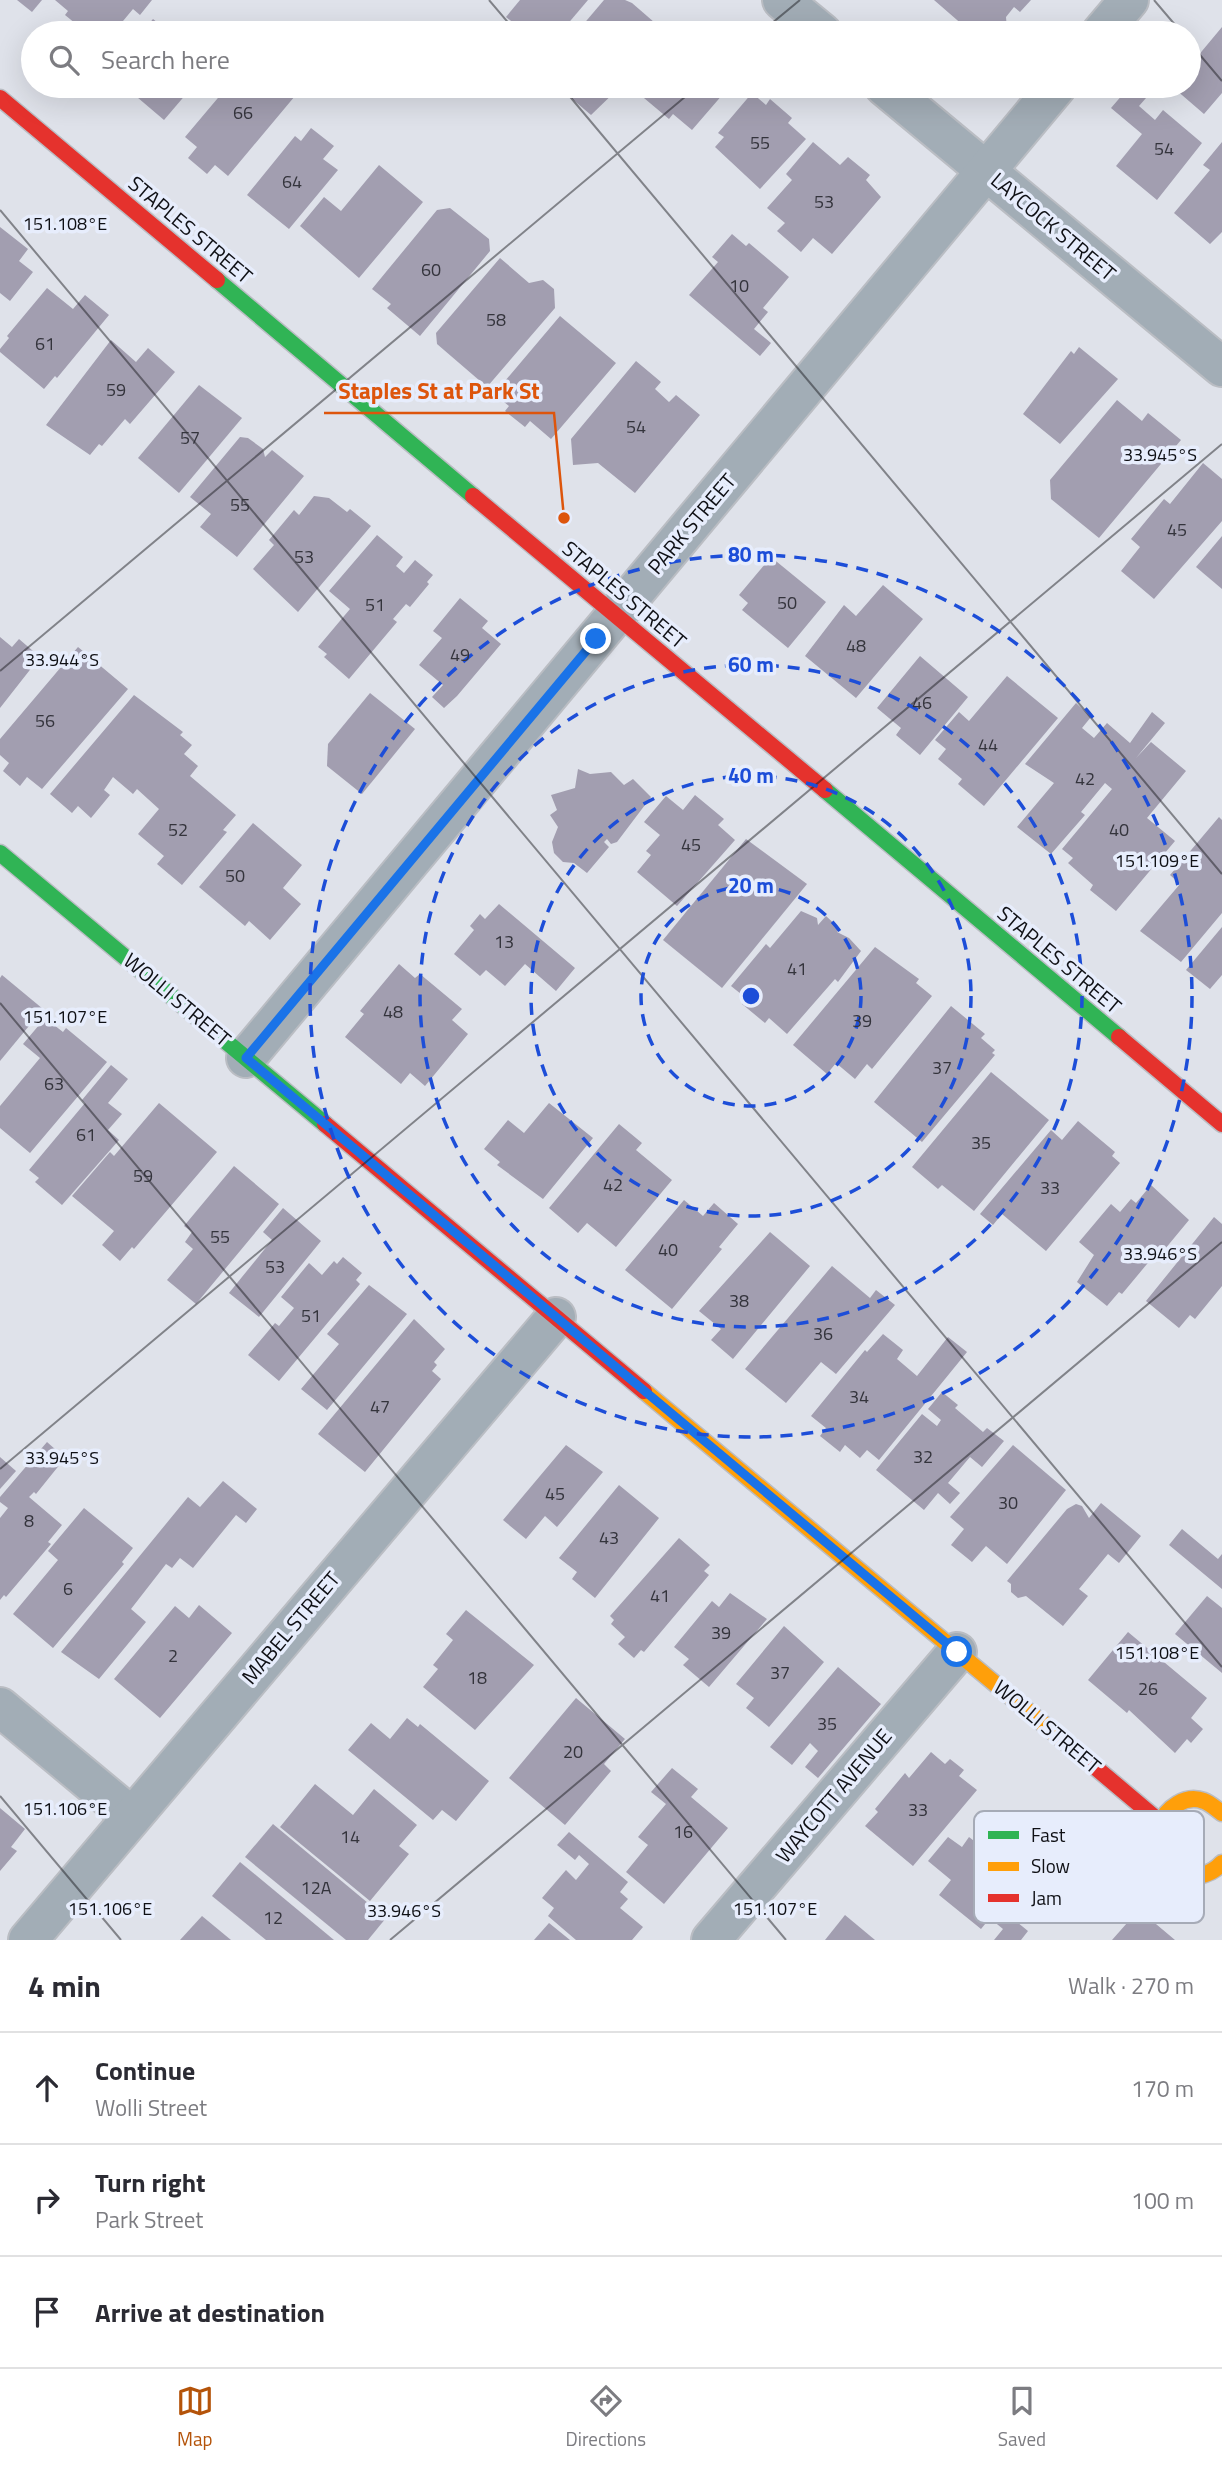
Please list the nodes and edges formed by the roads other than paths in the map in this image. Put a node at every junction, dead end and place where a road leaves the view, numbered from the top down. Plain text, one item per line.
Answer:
1 (782, 0) edge
2 (1129, 0) edge
3 (807, 21) edge
4 (1111, 21) edge
5 (0, 98) edge
6 (898, 98) edge
7 (1047, 98) edge
8 (986, 171) junction
9 (1222, 367) edge
10 (616, 615) junction
11 (0, 853) edge
12 (246, 1058) junction
13 (1222, 1124) edge
14 (556, 1317) junction
15 (957, 1652) junction
16 (0, 1707) edge
17 (1220, 1807) edge
18 (1147, 1811) edge
19 (1170, 1811) edge
20 (131, 1816) junction
21 (1221, 1867) edge
22 (1204, 1875) edge
23 (28, 1940) edge
24 (711, 1940) edge

1 - 3 street
2 - 4 street
5 - 10 street, STAPLES STREET
6 - 8 street, LAYCOCK STREET
7 - 8 street, PARK STREET
8 - 9 street, LAYCOCK STREET
8 - 10 street, PARK STREET
10 - 12 street, PARK STREET
10 - 13 street, STAPLES STREET
11 - 12 street, WOLLI STREET
12 - 14 street, WOLLI STREET
14 - 15 street, WOLLI STREET
14 - 20 street, MABEL STREET
15 - 18 street, WOLLI STREET
15 - 24 street, WAYCOTT AVENUE
16 - 20 street
17 - 19 street
20 - 23 street, MABEL STREET
21 - 22 street

